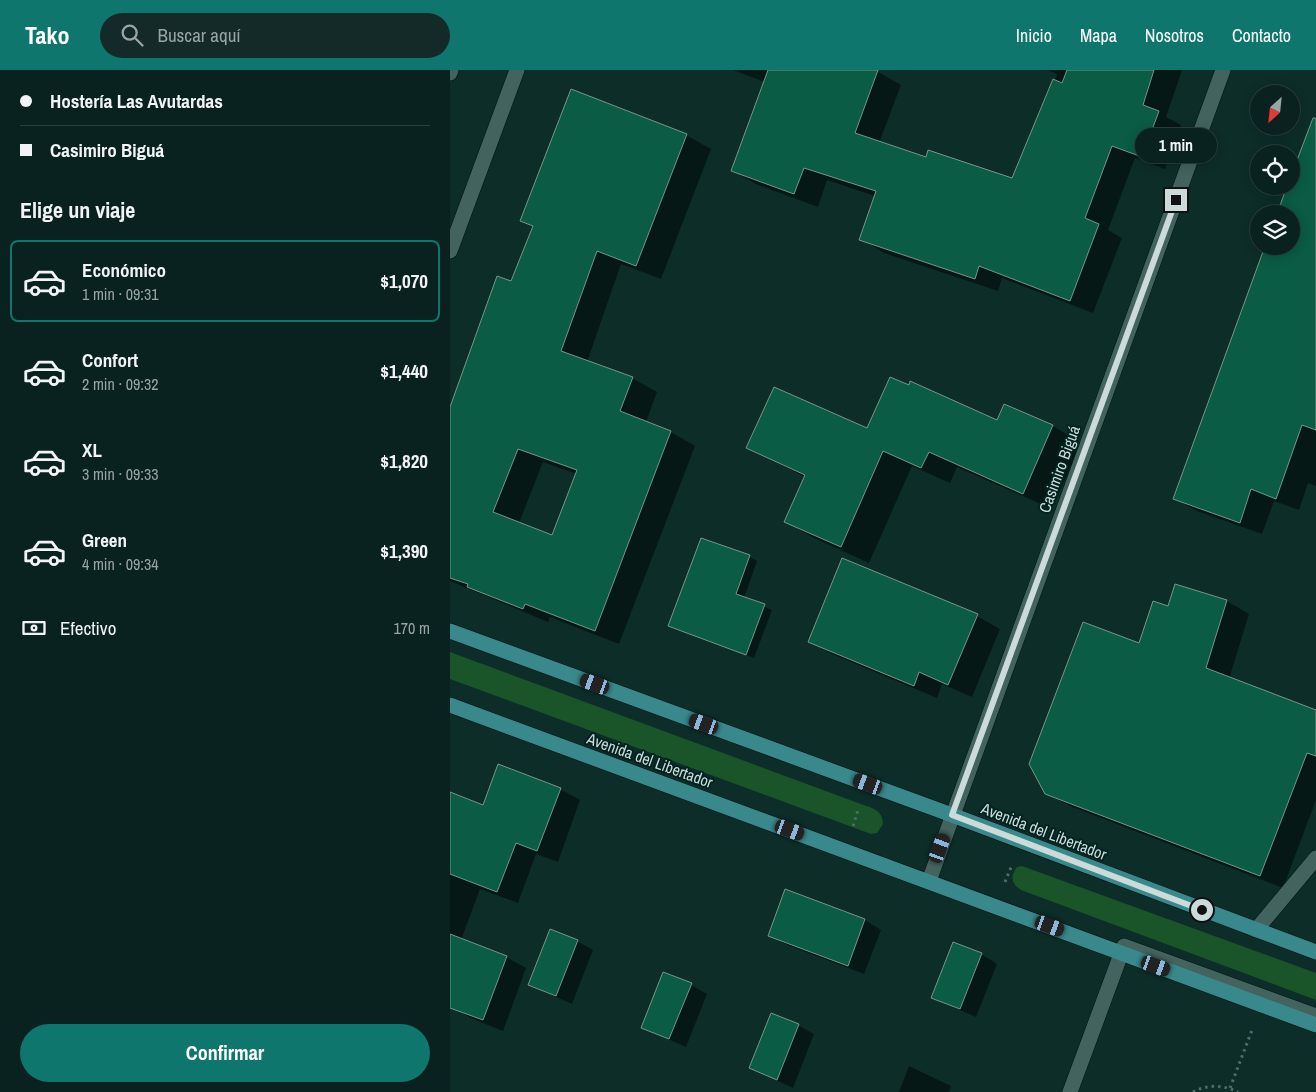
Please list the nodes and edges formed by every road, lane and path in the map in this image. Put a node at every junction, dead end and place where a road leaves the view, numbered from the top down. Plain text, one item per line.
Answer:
1 (517, 70) edge
2 (1223, 70) edge
3 (450, 251) edge
4 (450, 631) edge
5 (450, 705) edge
6 (868, 784) junction
7 (952, 815) junction
8 (1021, 841) junction
9 (844, 850) junction
10 (1316, 858) edge
11 (929, 881) junction
12 (996, 906) junction
13 (1256, 930) junction
14 (1316, 952) edge
15 (1121, 953) junction
16 (1262, 1005) junction
17 (1316, 1016) edge
18 (1316, 1025) edge
19 (1230, 1088) junction
20 (1070, 1092) edge
21 (1193, 1092) edge
22 (1238, 1092) edge

1 - 3 street
2 - 7 street, Casimiro Biguá
4 - 6 main road, Avenida del Libertador
5 - 9 main road, Avenida del Libertador
6 - 7 main road, Avenida del Libertador
6 - 9 path
7 - 8 main road, Avenida del Libertador
7 - 11 street, Casimiro Biguá
8 - 12 path
8 - 13 main road, Avenida del Libertador
9 - 11 main road, Avenida del Libertador
10 - 13 street
11 - 12 main road, Avenida del Libertador
12 - 15 main road, Avenida del Libertador
13 - 14 main road, Avenida del Libertador
15 - 16 main road, Avenida del Libertador
15 - 17 street
15 - 20 street
16 - 18 main road, Avenida del Libertador
16 - 19 path
19 - 21 path
19 - 22 path

